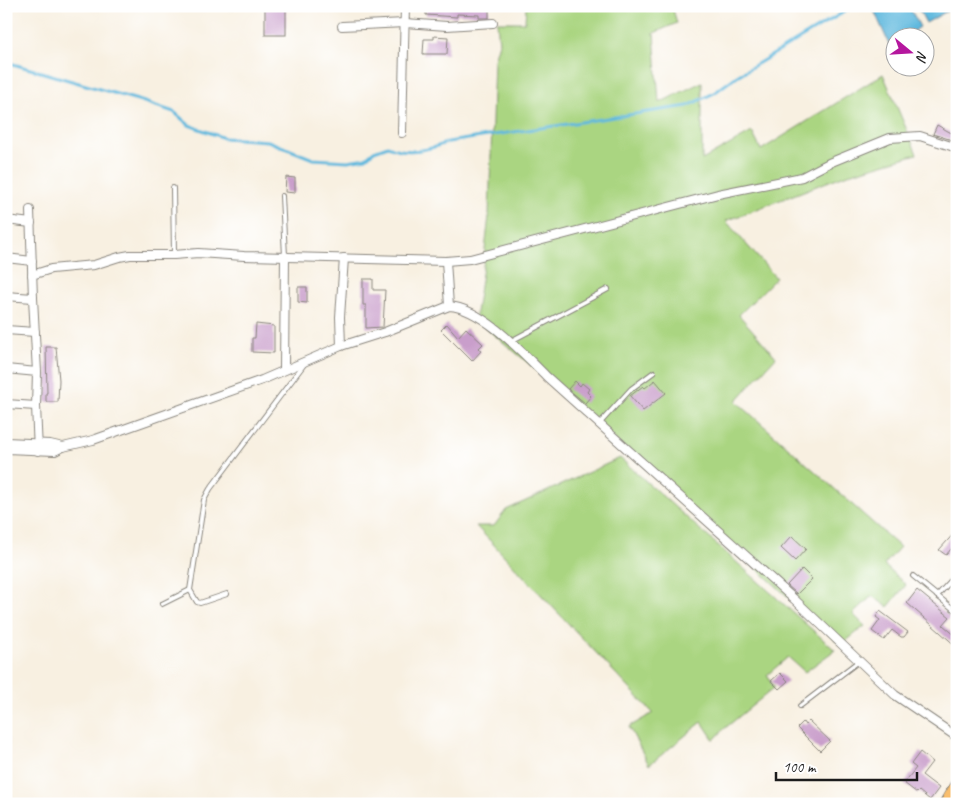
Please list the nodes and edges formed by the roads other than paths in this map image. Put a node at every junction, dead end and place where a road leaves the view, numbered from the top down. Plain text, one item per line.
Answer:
1 (405, 6) edge
2 (405, 23) junction
3 (493, 23) dead end
4 (342, 26) dead end
5 (402, 133) dead end
6 (957, 148) edge
7 (173, 188) dead end
8 (282, 196) dead end
9 (30, 210) dead end
10 (6, 220) edge
11 (31, 223) junction
12 (174, 255) junction
13 (286, 256) junction
14 (6, 258) edge
15 (344, 258) junction
16 (32, 261) junction
17 (446, 261) junction
18 (32, 275) junction
19 (608, 289) dead end
20 (6, 296) edge
21 (32, 298) junction
22 (449, 306) junction
23 (6, 330) edge
24 (35, 332) junction
25 (511, 341) junction
26 (340, 346) junction
27 (306, 362) junction
28 (6, 369) edge
29 (284, 370) junction
30 (37, 372) junction
31 (654, 372) dead end
32 (6, 404) edge
33 (36, 406) junction
34 (600, 423) junction
35 (6, 442) edge
36 (37, 448) junction
37 (6, 449) edge
38 (957, 574) edge
39 (913, 576) dead end
40 (190, 590) junction
41 (227, 594) dead end
42 (937, 596) junction
43 (162, 604) dead end
44 (957, 612) edge
45 (859, 661) junction
46 (800, 706) dead end
47 (957, 737) edge
48 (957, 786) edge
49 (946, 804) edge

1 - 2 street
2 - 3 street
2 - 4 street
2 - 5 street
6 - 17 street
7 - 12 lane
8 - 13 lane
9 - 11 street
10 - 11 street
11 - 16 street
12 - 13 street
12 - 18 street
13 - 15 street
13 - 29 street
14 - 16 street
15 - 17 street
15 - 26 street
16 - 18 street
17 - 22 street
18 - 21 street
19 - 25 lane
20 - 21 street
21 - 24 street
22 - 25 street
22 - 26 street
23 - 24 street
24 - 30 street
25 - 34 street
26 - 27 street
27 - 29 street
27 - 40 lane
28 - 30 street
29 - 36 street
30 - 33 street
31 - 34 lane
32 - 33 street
33 - 36 street
34 - 45 street
35 - 36 street
36 - 37 street
38 - 42 lane
39 - 42 lane
40 - 41 lane
40 - 43 lane
42 - 44 lane
45 - 46 lane
45 - 47 street
48 - 49 main road

